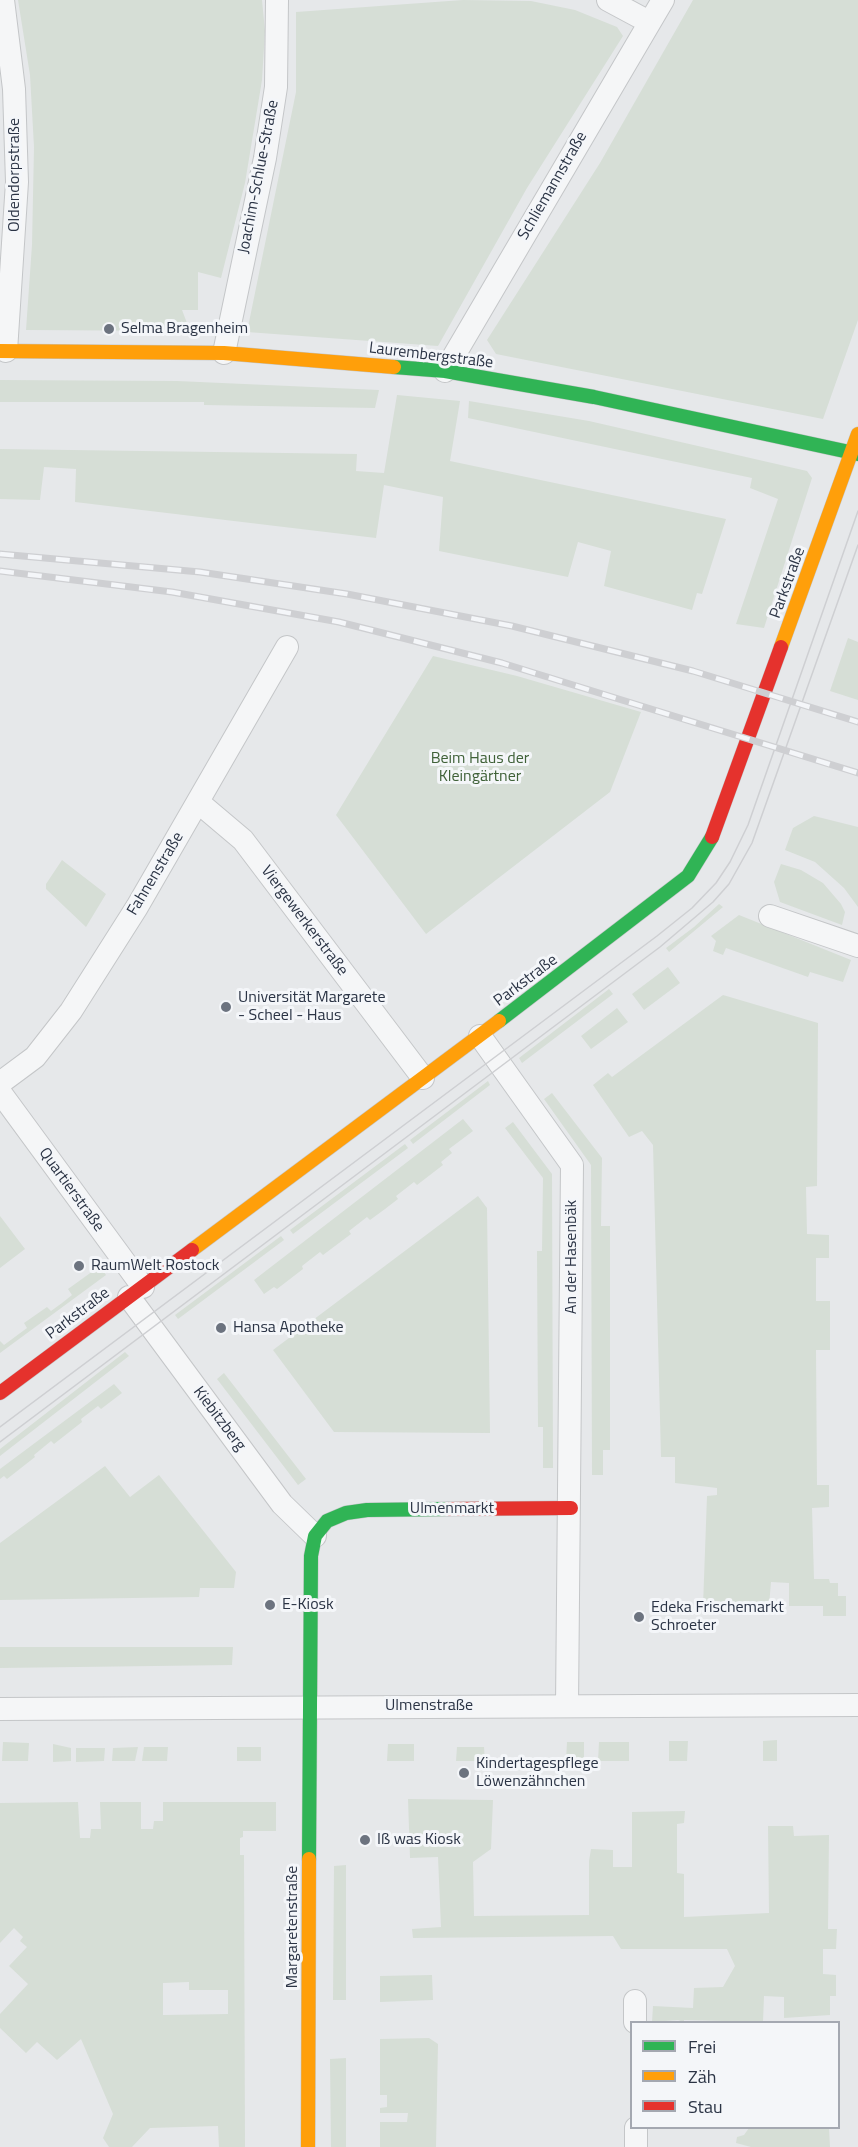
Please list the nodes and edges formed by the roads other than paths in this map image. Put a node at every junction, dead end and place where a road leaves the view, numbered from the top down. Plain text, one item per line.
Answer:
1 (3, 0) edge
2 (278, 0) edge
3 (608, 0) edge
4 (663, 0) edge
5 (649, 22) junction
6 (3, 351) edge
7 (224, 353) junction
8 (444, 372) junction
9 (858, 434) edge
10 (855, 454) edge
11 (287, 647) dead end
12 (198, 802) junction
13 (770, 916) dead end
14 (858, 946) edge
15 (480, 1036) junction
16 (423, 1078) junction
17 (0, 1083) edge
18 (0, 1092) edge
19 (136, 1292) junction
20 (0, 1393) edge
21 (571, 1508) junction
22 (315, 1536) junction
23 (858, 1705) edge
24 (567, 1706) junction
25 (310, 1707) junction
26 (0, 1709) edge
27 (636, 2129) edge
28 (308, 2147) edge
29 (636, 2147) edge

1 - 6 street, Oldendorpstraße
2 - 7 street, Joachim-Schlue-Straße
3 - 5 street
4 - 5 street, Schliemannstraße
5 - 8 street, Schliemannstraße
6 - 7 street, Laurembergstraße
7 - 8 street, Laurembergstraße
8 - 10 street, Laurembergstraße
9 - 10 street, Parkstraße
10 - 15 street, Parkstraße
11 - 12 street, Fahnenstraße
12 - 16 street, Viergewerkerstraße
12 - 17 street, Fahnenstraße
13 - 14 street
15 - 16 street, Parkstraße
15 - 21 street, An der Hasenbäk
16 - 19 street, Parkstraße
18 - 19 street, Quartierstraße
19 - 20 street, Parkstraße
19 - 22 street, Kiebitzberg
21 - 22 street, Ulmenmarkt
21 - 24 street
22 - 25 street
23 - 24 street, Ulmenstraße
24 - 25 street, Ulmenstraße
25 - 26 street, Ulmenstraße
25 - 28 street, Margaretenstraße
27 - 29 street

